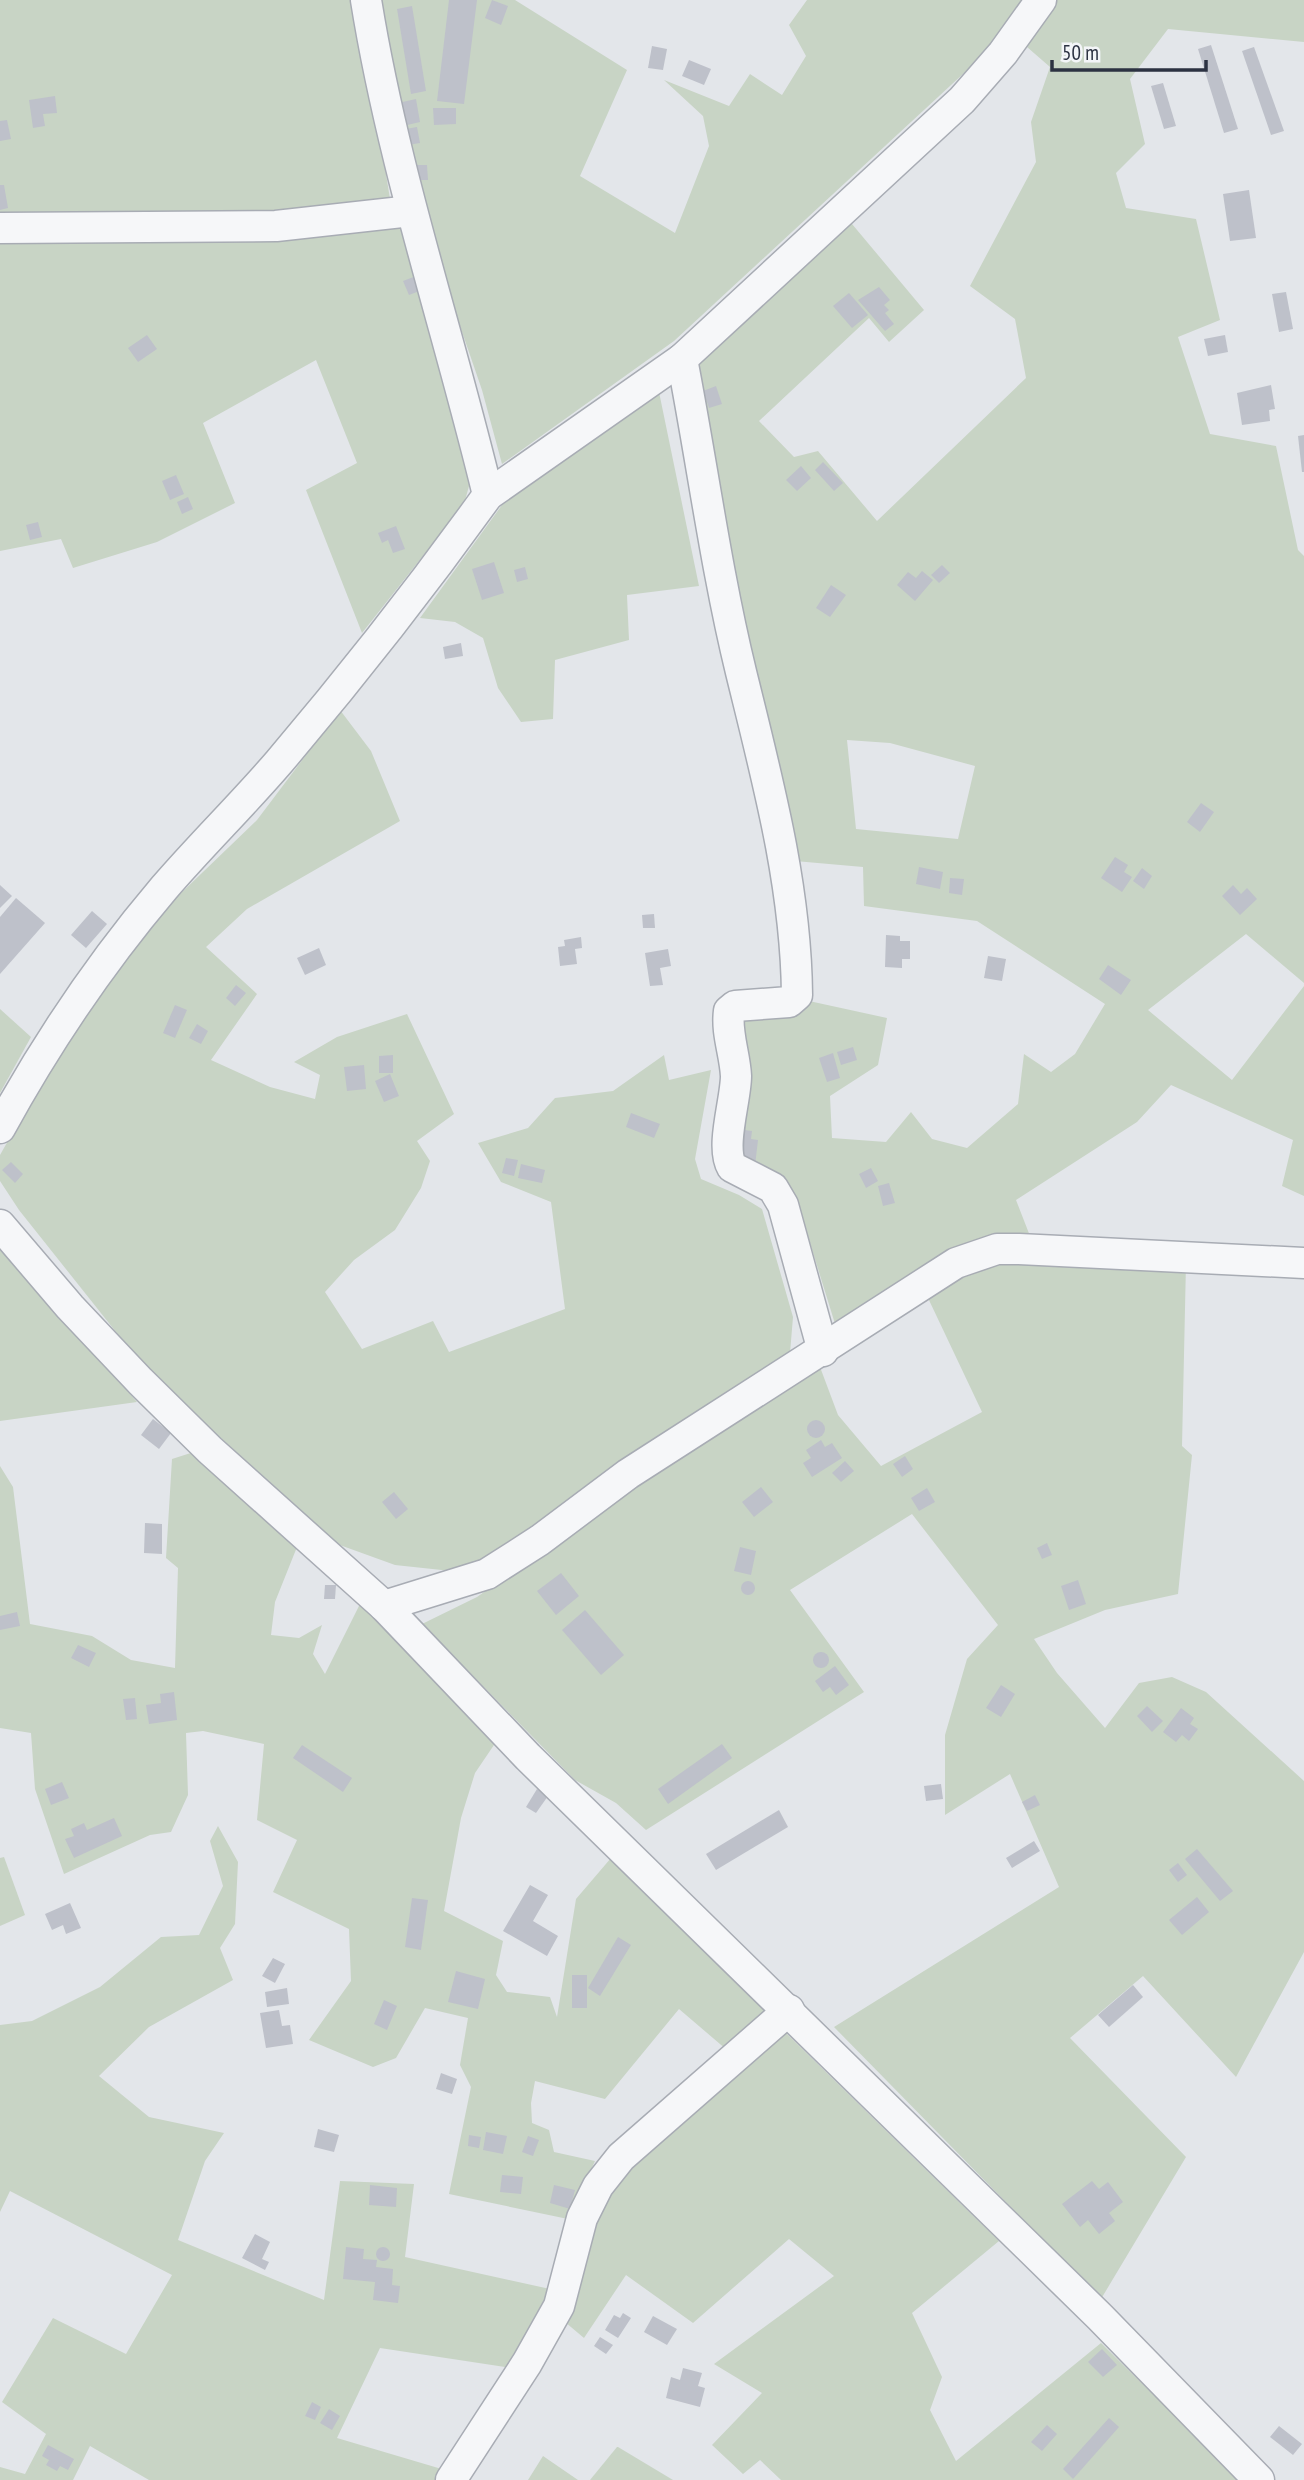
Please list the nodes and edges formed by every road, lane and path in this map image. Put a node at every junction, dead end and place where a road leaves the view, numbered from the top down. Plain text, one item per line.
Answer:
1 (366, 0) edge
2 (1041, 0) edge
3 (411, 211) junction
4 (0, 228) edge
5 (682, 359) junction
6 (488, 495) junction
7 (0, 1128) edge
8 (0, 1225) edge
9 (1304, 1263) edge
10 (823, 1351) junction
11 (384, 1606) junction
12 (789, 2010) junction
13 (451, 2480) edge
14 (1259, 2480) edge

1 - 3 street
2 - 5 street
3 - 4 street
3 - 6 street
5 - 6 street
5 - 10 street
6 - 7 street
8 - 11 street
9 - 10 street
10 - 11 street
11 - 12 street
12 - 13 street
12 - 14 street

